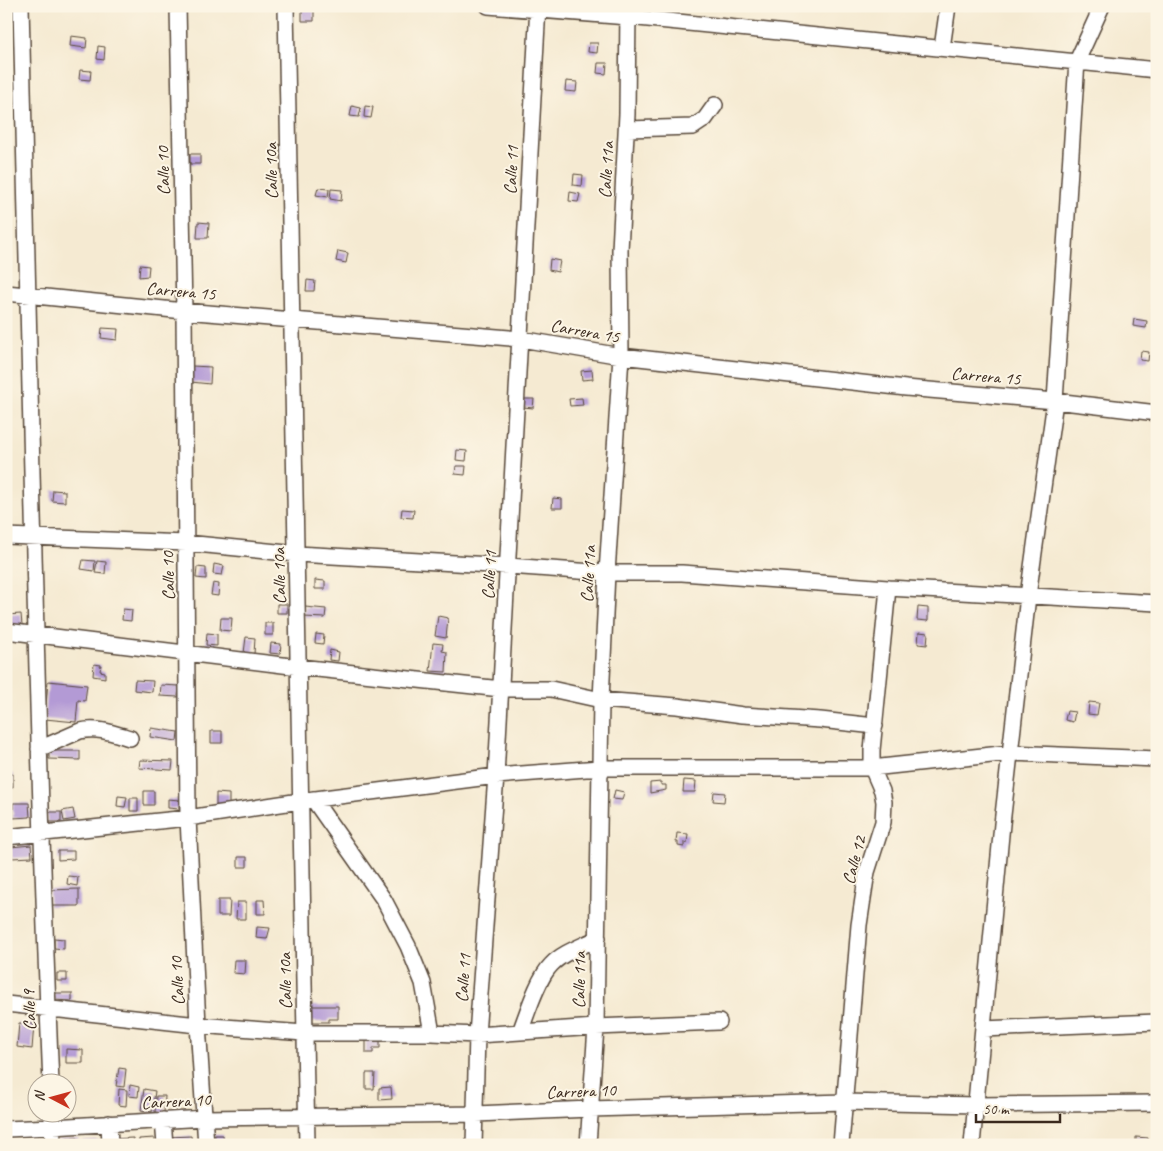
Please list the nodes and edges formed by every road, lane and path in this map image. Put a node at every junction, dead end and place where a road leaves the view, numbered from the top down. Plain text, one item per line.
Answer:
1 (21, 6) edge
2 (178, 6) edge
3 (286, 6) edge
4 (488, 6) edge
5 (948, 6) edge
6 (1102, 6) edge
7 (538, 8) edge
8 (628, 12) edge
9 (942, 48) junction
10 (1077, 62) junction
11 (1157, 70) edge
12 (715, 105) dead end
13 (627, 129) junction
14 (6, 293) edge
15 (26, 296) junction
16 (184, 311) junction
17 (293, 319) junction
18 (521, 338) junction
19 (621, 356) junction
20 (1055, 401) junction
21 (1157, 413) edge
22 (6, 536) edge
23 (34, 537) junction
24 (186, 543) junction
25 (297, 554) junction
26 (508, 566) junction
27 (607, 573) junction
28 (888, 588) junction
29 (1028, 596) junction
30 (1157, 603) edge
31 (6, 631) edge
32 (36, 635) junction
33 (187, 652) junction
34 (299, 667) junction
35 (501, 689) junction
36 (601, 700) junction
37 (876, 726) junction
38 (130, 738) dead end
39 (39, 749) junction
40 (1010, 753) junction
41 (1157, 759) edge
42 (599, 768) junction
43 (872, 768) junction
44 (496, 776) junction
45 (306, 800) junction
46 (188, 818) junction
47 (40, 833) junction
48 (6, 837) edge
49 (598, 938) junction
50 (6, 1004) edge
51 (47, 1009) junction
52 (719, 1022) dead end
53 (1157, 1022) edge
54 (198, 1025) junction
55 (596, 1027) junction
56 (983, 1029) junction
57 (520, 1032) junction
58 (304, 1033) junction
59 (432, 1033) junction
60 (477, 1035) junction
61 (50, 1074) edge
62 (845, 1102) junction
63 (1157, 1103) edge
64 (976, 1105) junction
65 (590, 1109) junction
66 (476, 1114) junction
67 (307, 1116) junction
68 (205, 1118) junction
69 (163, 1120) junction
70 (78, 1121) edge
71 (109, 1123) junction
72 (29, 1124) edge
73 (52, 1124) edge
74 (6, 1128) edge
75 (53, 1145) edge
76 (110, 1145) edge
77 (165, 1145) edge
78 (206, 1145) edge
79 (307, 1145) edge
80 (474, 1145) edge
81 (588, 1145) edge
82 (841, 1145) edge
83 (972, 1145) edge

1 - 15 street, Calle 9
2 - 16 street, Calle 10
3 - 17 street, Calle 10a
4 - 7 street
5 - 9 street
6 - 10 street
7 - 8 street
7 - 18 street, Calle 11
8 - 9 street
8 - 13 street, Calle 11a
9 - 10 street
10 - 11 street
10 - 20 street
12 - 13 street
13 - 19 street, Calle 11a
14 - 15 street, Carrera 15
15 - 16 street, Carrera 15
15 - 23 street, Calle 9
16 - 17 street, Carrera 15
16 - 24 street, Calle 10
17 - 18 street, Carrera 15
17 - 25 street, Calle 10a
18 - 19 street, Carrera 15
18 - 26 street, Calle 11
19 - 20 street, Carrera 15
19 - 27 street, Calle 11a
20 - 21 street, Carrera 15
20 - 29 street
22 - 23 street
23 - 24 street
23 - 32 street, Calle 9
24 - 25 street
24 - 33 street, Calle 10
25 - 26 street
25 - 34 street, Calle 10a
26 - 27 street
26 - 35 street, Calle 11
27 - 28 street
27 - 36 street, Calle 11a
28 - 29 street
28 - 37 street, Calle 12
29 - 30 street
29 - 40 street
31 - 32 street
32 - 33 street
32 - 39 street, Calle 9
33 - 34 street
33 - 46 street, Calle 10
34 - 35 street
34 - 45 street, Calle 10a
35 - 36 street
35 - 44 street, Calle 11
36 - 37 street
36 - 42 street, Calle 11a
37 - 43 street, Calle 12
38 - 39 street
39 - 47 street, Calle 9
40 - 41 street
40 - 43 street
40 - 56 street
42 - 43 street
42 - 44 street
42 - 49 street, Calle 11a
43 - 62 street, Calle 12
44 - 45 street
44 - 60 street, Calle 11
45 - 46 street
45 - 58 street, Calle 10a
45 - 59 street
46 - 47 street
46 - 54 street, Calle 10
47 - 48 street
47 - 51 street, Calle 9
49 - 55 street, Calle 11a
49 - 57 street
50 - 51 street
51 - 54 street
51 - 61 street, Calle 9
52 - 55 street
53 - 56 street
54 - 58 street
54 - 68 street, Calle 10
55 - 57 street
55 - 65 street, Calle 11a
56 - 64 street
57 - 60 street
58 - 59 street
58 - 67 street, Calle 10a
59 - 60 street
60 - 66 street, Calle 11
62 - 64 street, Carrera 10
62 - 65 street, Carrera 10
62 - 82 street, Calle 12
63 - 64 street, Carrera 10
64 - 83 street
65 - 66 street, Carrera 10
65 - 81 street, Calle 11a
66 - 67 street, Carrera 10
66 - 80 street, Calle 11
67 - 68 street, Carrera 10
67 - 79 street, Calle 10a
68 - 69 street, Carrera 10
68 - 78 street, Calle 10
69 - 71 street, Carrera 10
69 - 77 street
70 - 71 street, Carrera 10
71 - 76 street
72 - 74 street, Carrera 10
73 - 75 street

